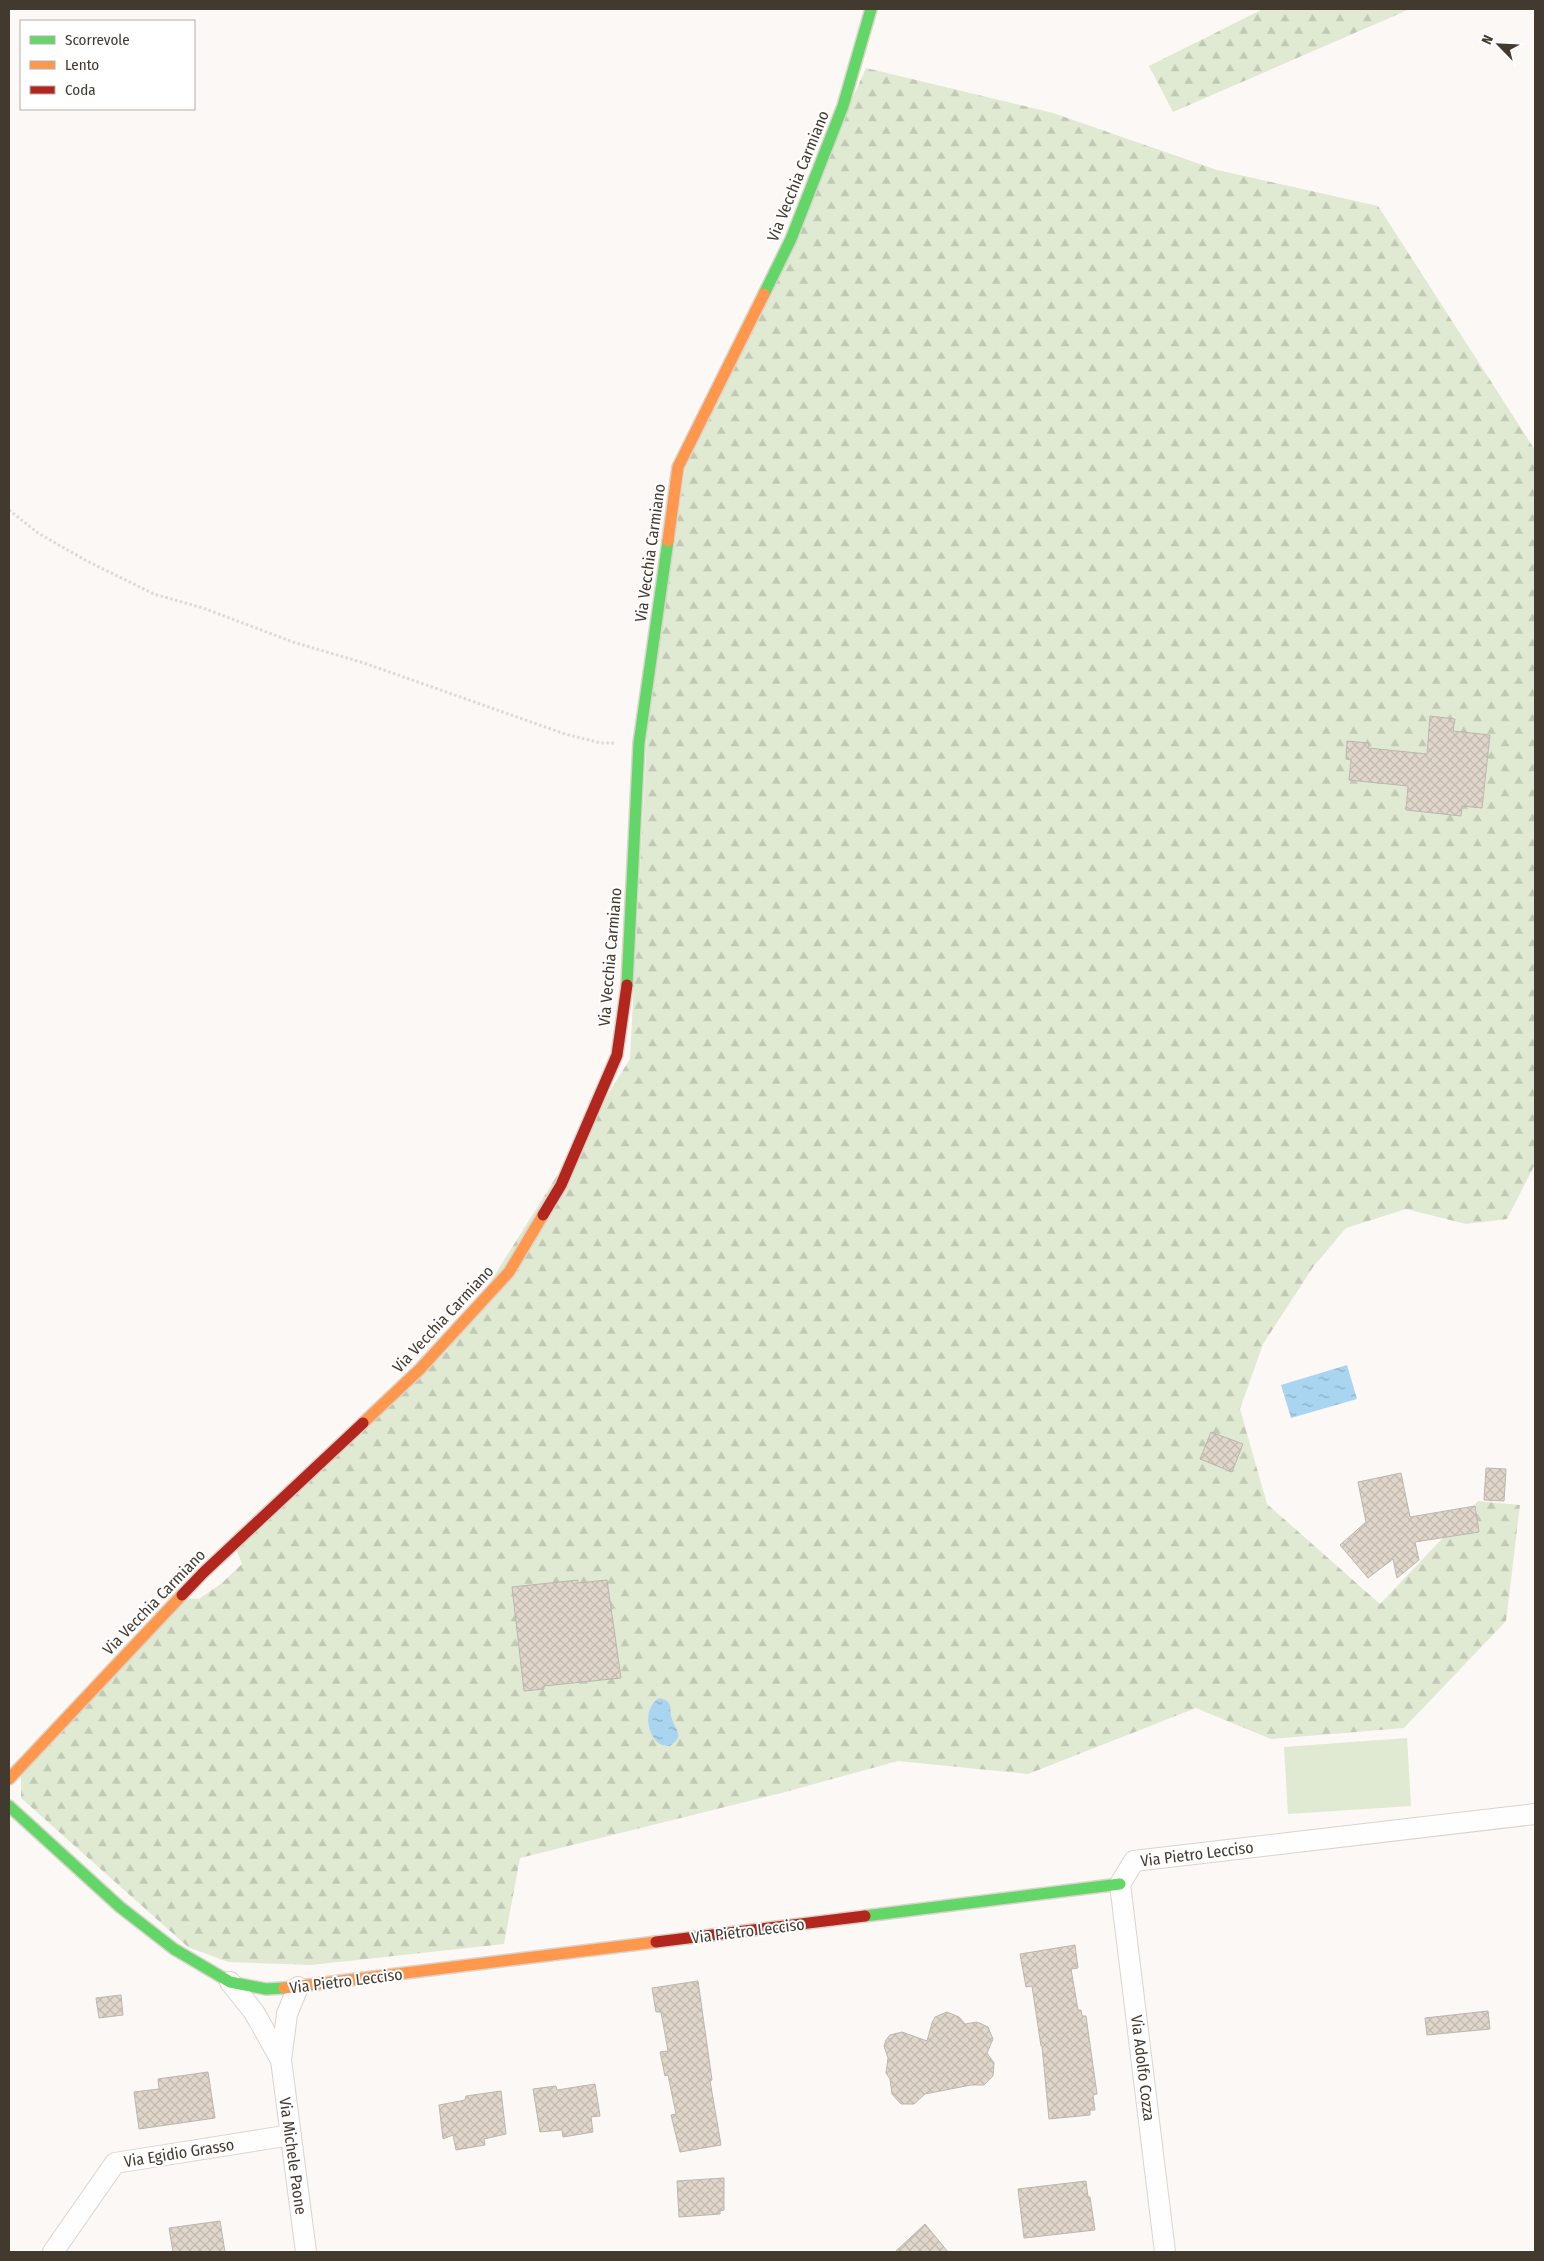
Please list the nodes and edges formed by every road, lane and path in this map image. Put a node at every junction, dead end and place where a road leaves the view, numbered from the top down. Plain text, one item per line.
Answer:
1 (871, 9) edge
2 (9, 510) edge
3 (639, 743) junction
4 (9, 1779) edge
5 (9, 1806) edge
6 (1535, 1814) edge
7 (1120, 1884) junction
8 (230, 1982) junction
9 (298, 1987) junction
10 (281, 2060) junction
11 (291, 2135) junction
12 (53, 2252) edge
13 (306, 2252) edge
14 (1165, 2252) edge

1 - 3 street, Via Vecchia Carmiano
2 - 3 path
3 - 4 street, Via Vecchia Carmiano
5 - 8 street, Via Pietro Lecciso
6 - 7 street, Via Pietro Lecciso
7 - 9 street, Via Pietro Lecciso
7 - 14 street, Via Adolfo Cozza
8 - 9 street, Via Pietro Lecciso
8 - 10 street, Via Michele Paone
9 - 10 street, Via Michele Paone
10 - 11 street, Via Michele Paone
11 - 12 street, Via Egidio Grasso
11 - 13 street, Via Michele Paone

